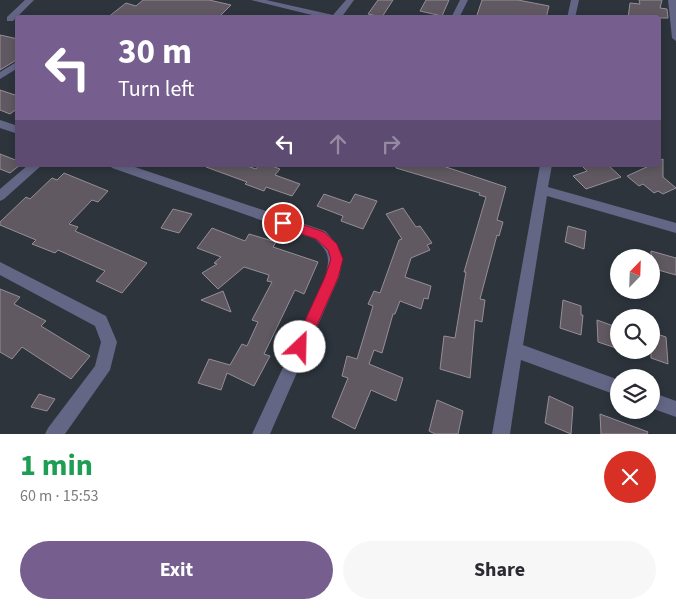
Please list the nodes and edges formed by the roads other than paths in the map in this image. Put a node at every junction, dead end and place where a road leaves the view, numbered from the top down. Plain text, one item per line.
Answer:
1 (30, 0) edge
2 (255, 0) edge
3 (350, 0) edge
4 (464, 0) edge
5 (575, 0) edge
6 (672, 0) edge
7 (18, 15) edge
8 (326, 15) edge
9 (338, 15) edge
10 (456, 15) edge
11 (572, 15) edge
12 (0, 18) edge
13 (14, 20) edge
14 (676, 38) edge
15 (15, 66) edge
16 (0, 76) edge
17 (0, 124) edge
18 (15, 129) edge
19 (34, 167) edge
20 (122, 167) edge
21 (546, 167) edge
22 (541, 190) junction
23 (0, 196) edge
24 (676, 228) edge
25 (0, 268) edge
26 (515, 350) junction
27 (610, 385) edge
28 (660, 403) edge
29 (676, 409) edge
30 (54, 434) edge
31 (261, 434) edge
32 (501, 434) edge

1 - 7 street
2 - 8 street
3 - 9 street
4 - 10 street
5 - 11 street
6 - 14 street
12 - 13 street
15 - 16 street
17 - 18 street
19 - 23 street
20 - 31 street
21 - 22 street
22 - 24 street
22 - 26 street
25 - 30 street
26 - 27 street
26 - 32 street
28 - 29 street

